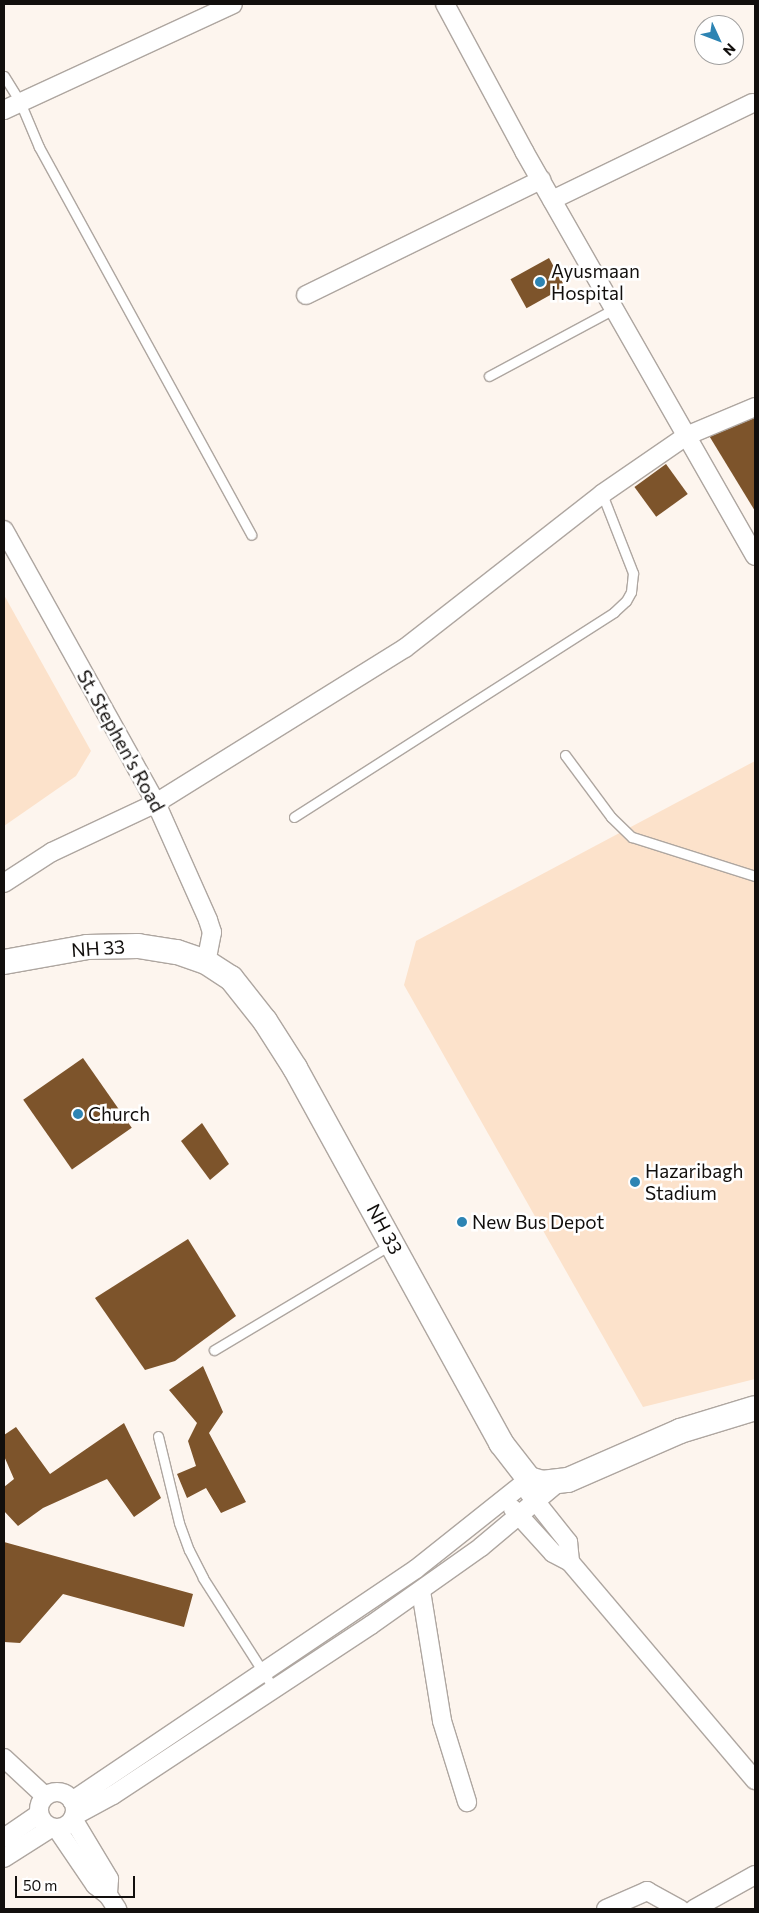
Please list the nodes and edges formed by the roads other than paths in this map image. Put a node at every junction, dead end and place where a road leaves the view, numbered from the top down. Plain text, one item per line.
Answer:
1 (233, 4) edge
2 (445, 4) edge
3 (4, 76) edge
4 (20, 102) junction
5 (753, 103) dead end
6 (4, 110) edge
7 (541, 180) junction
8 (552, 200) junction
9 (306, 294) dead end
10 (614, 308) junction
11 (489, 376) dead end
12 (755, 407) edge
13 (686, 436) junction
14 (602, 494) junction
15 (4, 530) edge
16 (251, 535) dead end
17 (755, 556) edge
18 (565, 756) dead end
19 (156, 803) junction
20 (294, 817) dead end
21 (755, 876) edge
22 (4, 883) edge
23 (4, 962) edge
24 (206, 962) junction
25 (393, 1244) junction
26 (214, 1350) dead end
27 (755, 1408) edge
28 (158, 1436) dead end
29 (525, 1481) junction
30 (556, 1484) junction
31 (504, 1499) junction
32 (537, 1503) junction
33 (520, 1516) junction
34 (570, 1562) junction
35 (421, 1591) junction
36 (265, 1672) junction
37 (274, 1689) junction
38 (4, 1758) edge
39 (755, 1780) edge
40 (45, 1796) junction
41 (467, 1802) dead end
42 (73, 1812) junction
43 (39, 1814) junction
44 (54, 1828) junction
45 (4, 1838) edge
46 (4, 1858) edge
47 (755, 1875) edge
48 (113, 1902) edge
49 (606, 1909) edge
50 (680, 1909) edge
51 (694, 1909) edge

1 - 4 street
2 - 7 street
3 - 4 lane
4 - 6 street
4 - 16 lane
5 - 8 street
7 - 8 street
7 - 9 street
8 - 10 street
10 - 11 lane
10 - 13 street
12 - 13 street
13 - 14 street
13 - 17 street
14 - 19 street
14 - 20 lane
15 - 19 street, St. Stephen's Road
18 - 21 lane
19 - 22 street
19 - 24 street, St. Stephen's Road
23 - 24 main road, NH 33
24 - 25 main road, NH 33
25 - 26 lane
25 - 29 main road, NH 33
27 - 30 main road
28 - 36 lane
29 - 30 main road
29 - 31 street
29 - 32 street
30 - 32 street
31 - 33 street
31 - 36 street
32 - 33 street
32 - 34 street
33 - 34 street
33 - 35 street
34 - 39 street
35 - 37 street
35 - 41 street
36 - 37 lane
36 - 42 street
37 - 42 street
38 - 40 street
40 - 42 street
40 - 43 street
42 - 44 street
42 - 48 street
43 - 44 street
43 - 45 street
44 - 46 street
44 - 48 street
47 - 51 street
49 - 50 street

